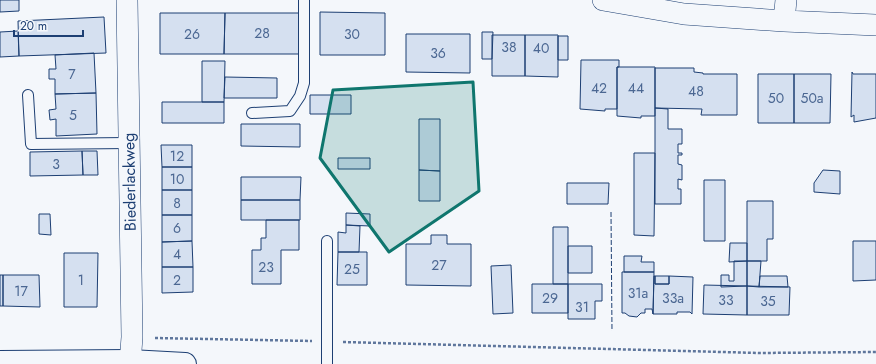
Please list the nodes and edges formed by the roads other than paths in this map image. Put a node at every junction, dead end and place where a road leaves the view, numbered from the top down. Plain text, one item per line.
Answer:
1 (127, 0) edge
2 (304, 0) edge
3 (603, 0) edge
4 (786, 0) edge
5 (784, 21) junction
6 (876, 25) edge
7 (28, 95) dead end
8 (252, 113) dead end
9 (128, 143) junction
10 (327, 241) dead end
11 (0, 362) edge
12 (130, 363) edge
13 (185, 364) edge
14 (327, 364) edge

1 - 9 street, Biederlackweg
2 - 8 lane
3 - 5 street
4 - 5 street
5 - 6 street
7 - 9 lane
9 - 12 street, Biederlackweg
10 - 14 lane
11 - 12 main road
12 - 13 main road

